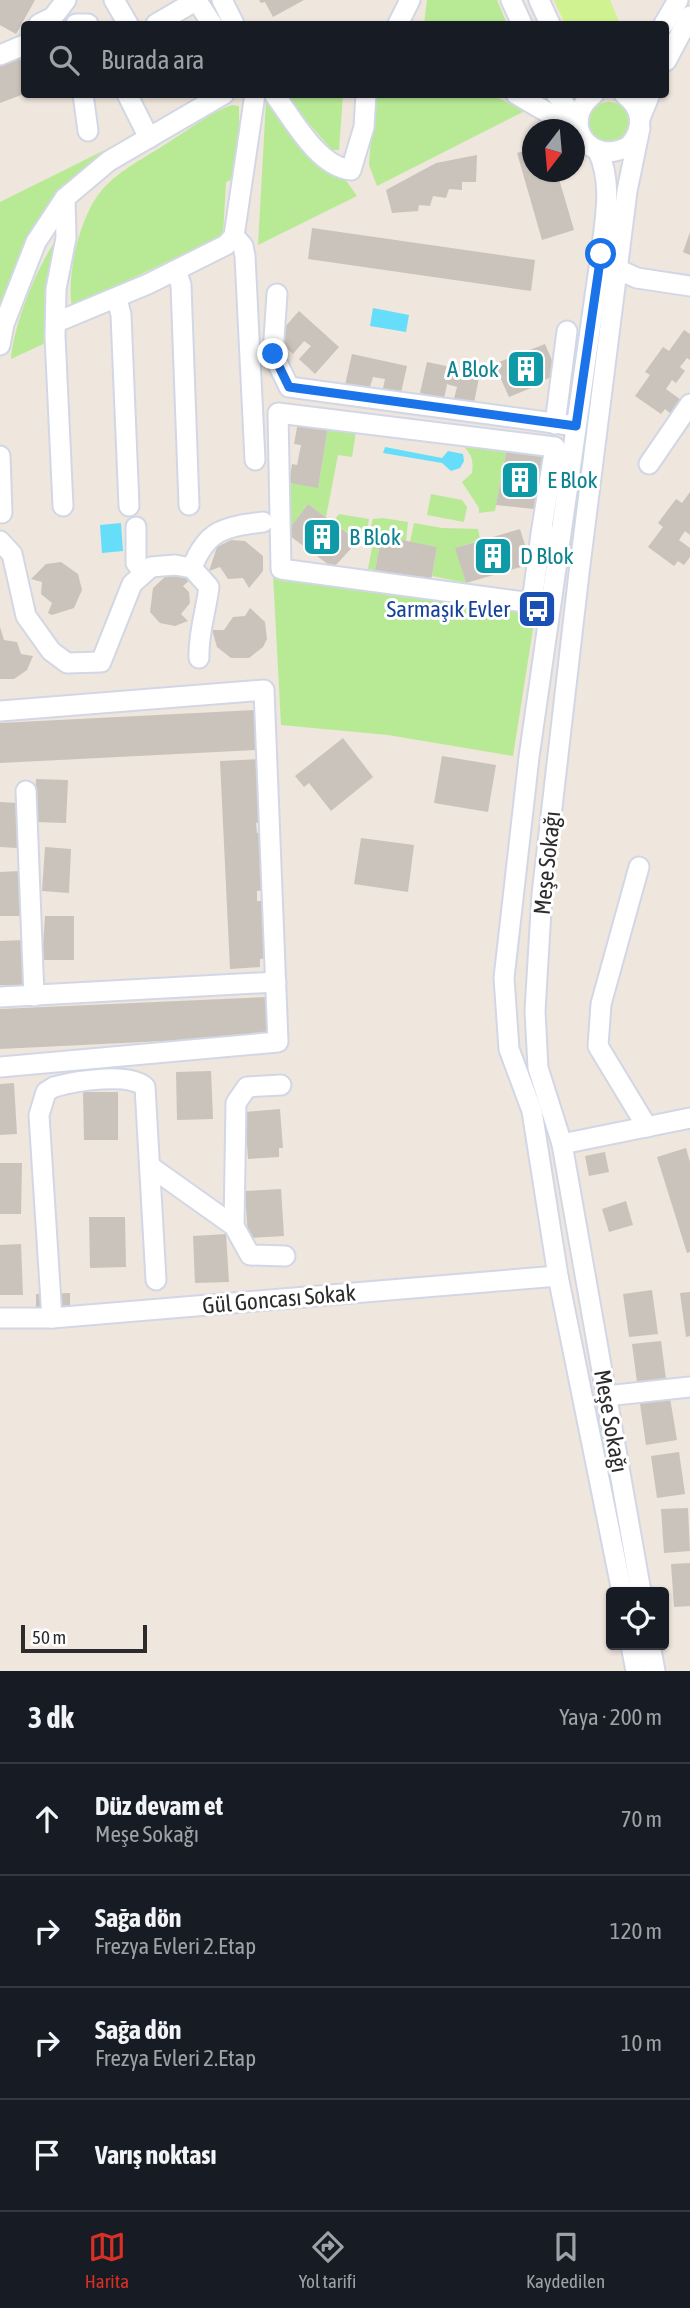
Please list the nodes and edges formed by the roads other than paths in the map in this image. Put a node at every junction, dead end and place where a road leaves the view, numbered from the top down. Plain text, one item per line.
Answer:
1 (66, 0) edge
2 (114, 0) edge
3 (197, 0) edge
4 (222, 0) edge
5 (410, 0) edge
6 (511, 0) edge
7 (539, 0) edge
8 (678, 0) edge
9 (690, 16) edge
10 (45, 21) edge
11 (126, 21) edge
12 (161, 21) edge
13 (210, 21) edge
14 (232, 21) edge
15 (400, 21) edge
16 (521, 21) edge
17 (549, 21) edge
18 (666, 21) edge
19 (21, 34) edge
20 (0, 40) edge
21 (21, 46) edge
22 (0, 55) edge
23 (669, 55) edge
24 (84, 98) edge
25 (129, 98) edge
26 (217, 98) edge
27 (254, 98) edge
28 (277, 98) edge
29 (355, 98) edge
30 (366, 98) edge
31 (523, 98) edge
32 (559, 98) edge
33 (590, 98) edge
34 (628, 98) edge
35 (649, 98) edge
36 (564, 119) edge
37 (573, 119) edge
38 (580, 119) edge
39 (640, 123) junction
40 (88, 131) dead end
41 (149, 138) junction
42 (585, 138) edge
43 (598, 151) junction
44 (357, 152) junction
45 (65, 198) junction
46 (234, 236) junction
47 (176, 270) junction
48 (617, 270) junction
49 (690, 286) edge
50 (277, 295) dead end
51 (117, 298) junction
52 (57, 322) junction
53 (567, 331) dead end
54 (0, 345) edge
55 (690, 404) edge
56 (555, 424) junction
57 (576, 426) junction
58 (0, 456) edge
59 (255, 460) dead end
60 (649, 464) dead end
61 (189, 505) dead end
62 (63, 506) dead end
63 (129, 506) dead end
64 (2, 513) edge
65 (263, 522) dead end
66 (136, 527) dead end
67 (550, 537) junction
68 (0, 541) edge
69 (192, 568) junction
70 (144, 573) junction
71 (199, 658) dead end
72 (0, 711) edge
73 (26, 791) dead end
74 (639, 867) dead end
75 (276, 982) junction
76 (34, 996) junction
77 (0, 997) edge
78 (0, 1067) edge
79 (281, 1085) dead end
80 (690, 1118) edge
81 (647, 1127) junction
82 (562, 1144) junction
83 (151, 1167) junction
84 (234, 1226) junction
85 (285, 1256) dead end
86 (558, 1276) junction
87 (156, 1280) dead end
88 (0, 1318) edge
89 (52, 1318) junction
90 (690, 1387) edge
91 (606, 1396) junction
92 (621, 1587) edge
93 (640, 1587) edge
94 (632, 1650) edge
95 (651, 1650) edge
96 (636, 1671) edge
97 (655, 1671) edge

1 - 10 street
2 - 11 street
3 - 12 street
3 - 13 street
4 - 14 street
5 - 15 street
6 - 16 street
7 - 17 street
8 - 18 street
9 - 23 street
19 - 20 street
21 - 22 street
24 - 40 street
25 - 41 street
26 - 41 street
27 - 46 street
28 - 44 street
29 - 44 street
30 - 44 street
31 - 36 street
32 - 37 street
33 - 38 street
34 - 39 street
35 - 39 street, Meşe Sokağı
39 - 43 street
39 - 48 street, Meşe Sokağı
41 - 45 street
42 - 43 street
43 - 57 street, Meşe Sokağı
45 - 52 street
45 - 54 street
46 - 47 street
46 - 59 street
47 - 51 street
47 - 61 street
48 - 49 street
48 - 82 street, Meşe Sokağı
50 - 56 street
51 - 52 street
51 - 63 street
52 - 62 street
53 - 56 street
55 - 60 street
56 - 57 street
57 - 67 street, Meşe Sokağı
58 - 64 street
65 - 69 street
66 - 70 street
67 - 67 street
67 - 86 street, Meşe Sokağı
68 - 70 street
69 - 70 street
69 - 71 street
72 - 75 street
73 - 76 street
74 - 81 street
75 - 76 street
75 - 78 street
76 - 77 street
79 - 84 street
80 - 81 street
81 - 82 street
82 - 91 street, Meşe Sokağı
83 - 84 street
83 - 87 street
83 - 89 street
84 - 85 street
86 - 89 street, Gül Goncası Sokak
86 - 92 street, Meşe Sokağı
88 - 89 street, Gül Goncası Sokak
90 - 91 street
91 - 93 street, Meşe Sokağı
94 - 96 street
95 - 97 street

